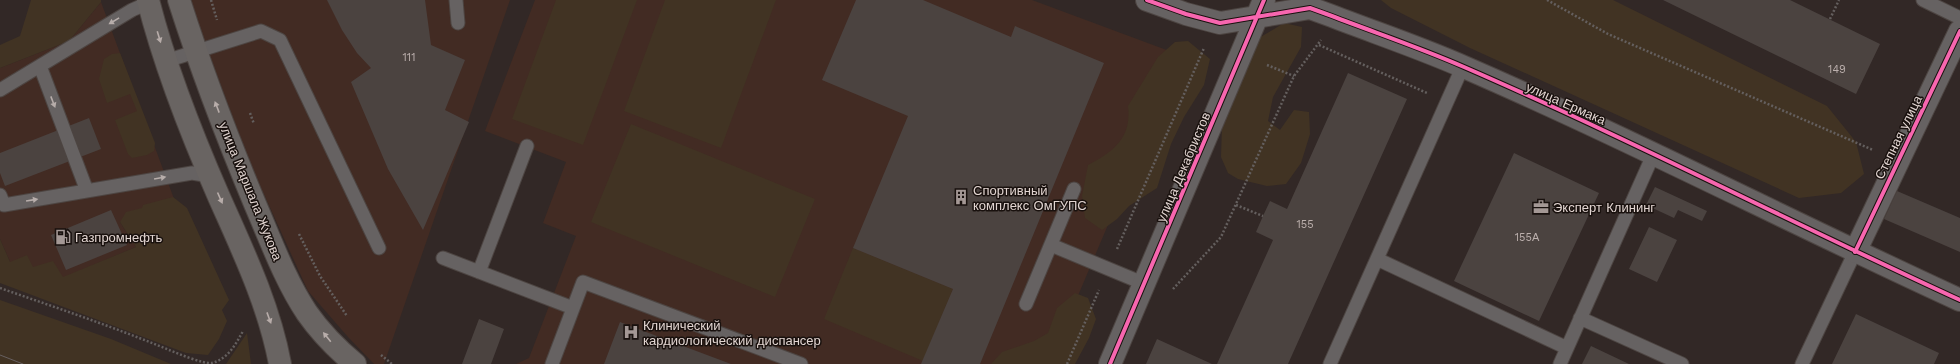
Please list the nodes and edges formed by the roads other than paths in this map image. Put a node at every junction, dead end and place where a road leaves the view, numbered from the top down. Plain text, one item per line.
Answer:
1 (179, 0) edge
2 (456, 0) edge
3 (1147, 0) edge
4 (1923, 0) edge
5 (148, 1) edge
6 (1261, 9) edge
7 (1960, 18) edge
8 (458, 23) dead end
9 (1960, 31) edge
10 (196, 52) junction
11 (166, 61) junction
12 (40, 66) junction
13 (1463, 66) junction
14 (0, 90) edge
15 (526, 146) dead end
16 (1654, 153) junction
17 (210, 176) junction
18 (1074, 189) dead end
19 (87, 191) junction
20 (0, 195) edge
21 (1051, 245) junction
22 (379, 248) dead end
23 (1855, 252) junction
24 (443, 258) dead end
25 (1376, 259) junction
26 (479, 272) junction
27 (1145, 284) junction
28 (1960, 300) edge
29 (1026, 304) dead end
30 (573, 308) junction
31 (1580, 318) junction
32 (1567, 348) junction
33 (280, 364) edge
34 (355, 364) edge
35 (552, 364) edge
36 (801, 364) edge
37 (1110, 364) edge
38 (1330, 364) edge
39 (1560, 364) edge
40 (1682, 364) edge
41 (1802, 364) edge

1 - 10 main road, улица Маршала Жукова
2 - 8 lane
3 - 6 street, улица Ермака
4 - 7 lane
5 -> 11 main road
5 -> 12 lane
6 - 13 street, улица Ермака
6 - 27 street, улица Декабристов
9 - 23 street, Степная улица
10 - 11 lane
10 - 22 lane
34 -> 10 main road, улица Маршала Жукова
11 - 17 main road
12 - 14 lane
12 -> 19 lane
13 - 16 street, улица Ермака
13 - 25 lane
15 - 26 lane
16 - 23 street, улица Ермака
16 - 31 lane
19 -> 17 lane
17 -> 33 main road
18 - 21 lane
20 -> 19 lane
21 - 27 lane
21 - 29 lane
23 - 28 street, улица Ермака
23 - 41 lane
24 - 26 lane
25 - 32 lane
25 - 38 lane
26 - 30 lane
27 - 37 street, улица Декабристов
30 - 35 lane
30 - 36 lane
31 - 32 lane
31 - 40 lane
32 - 39 lane

